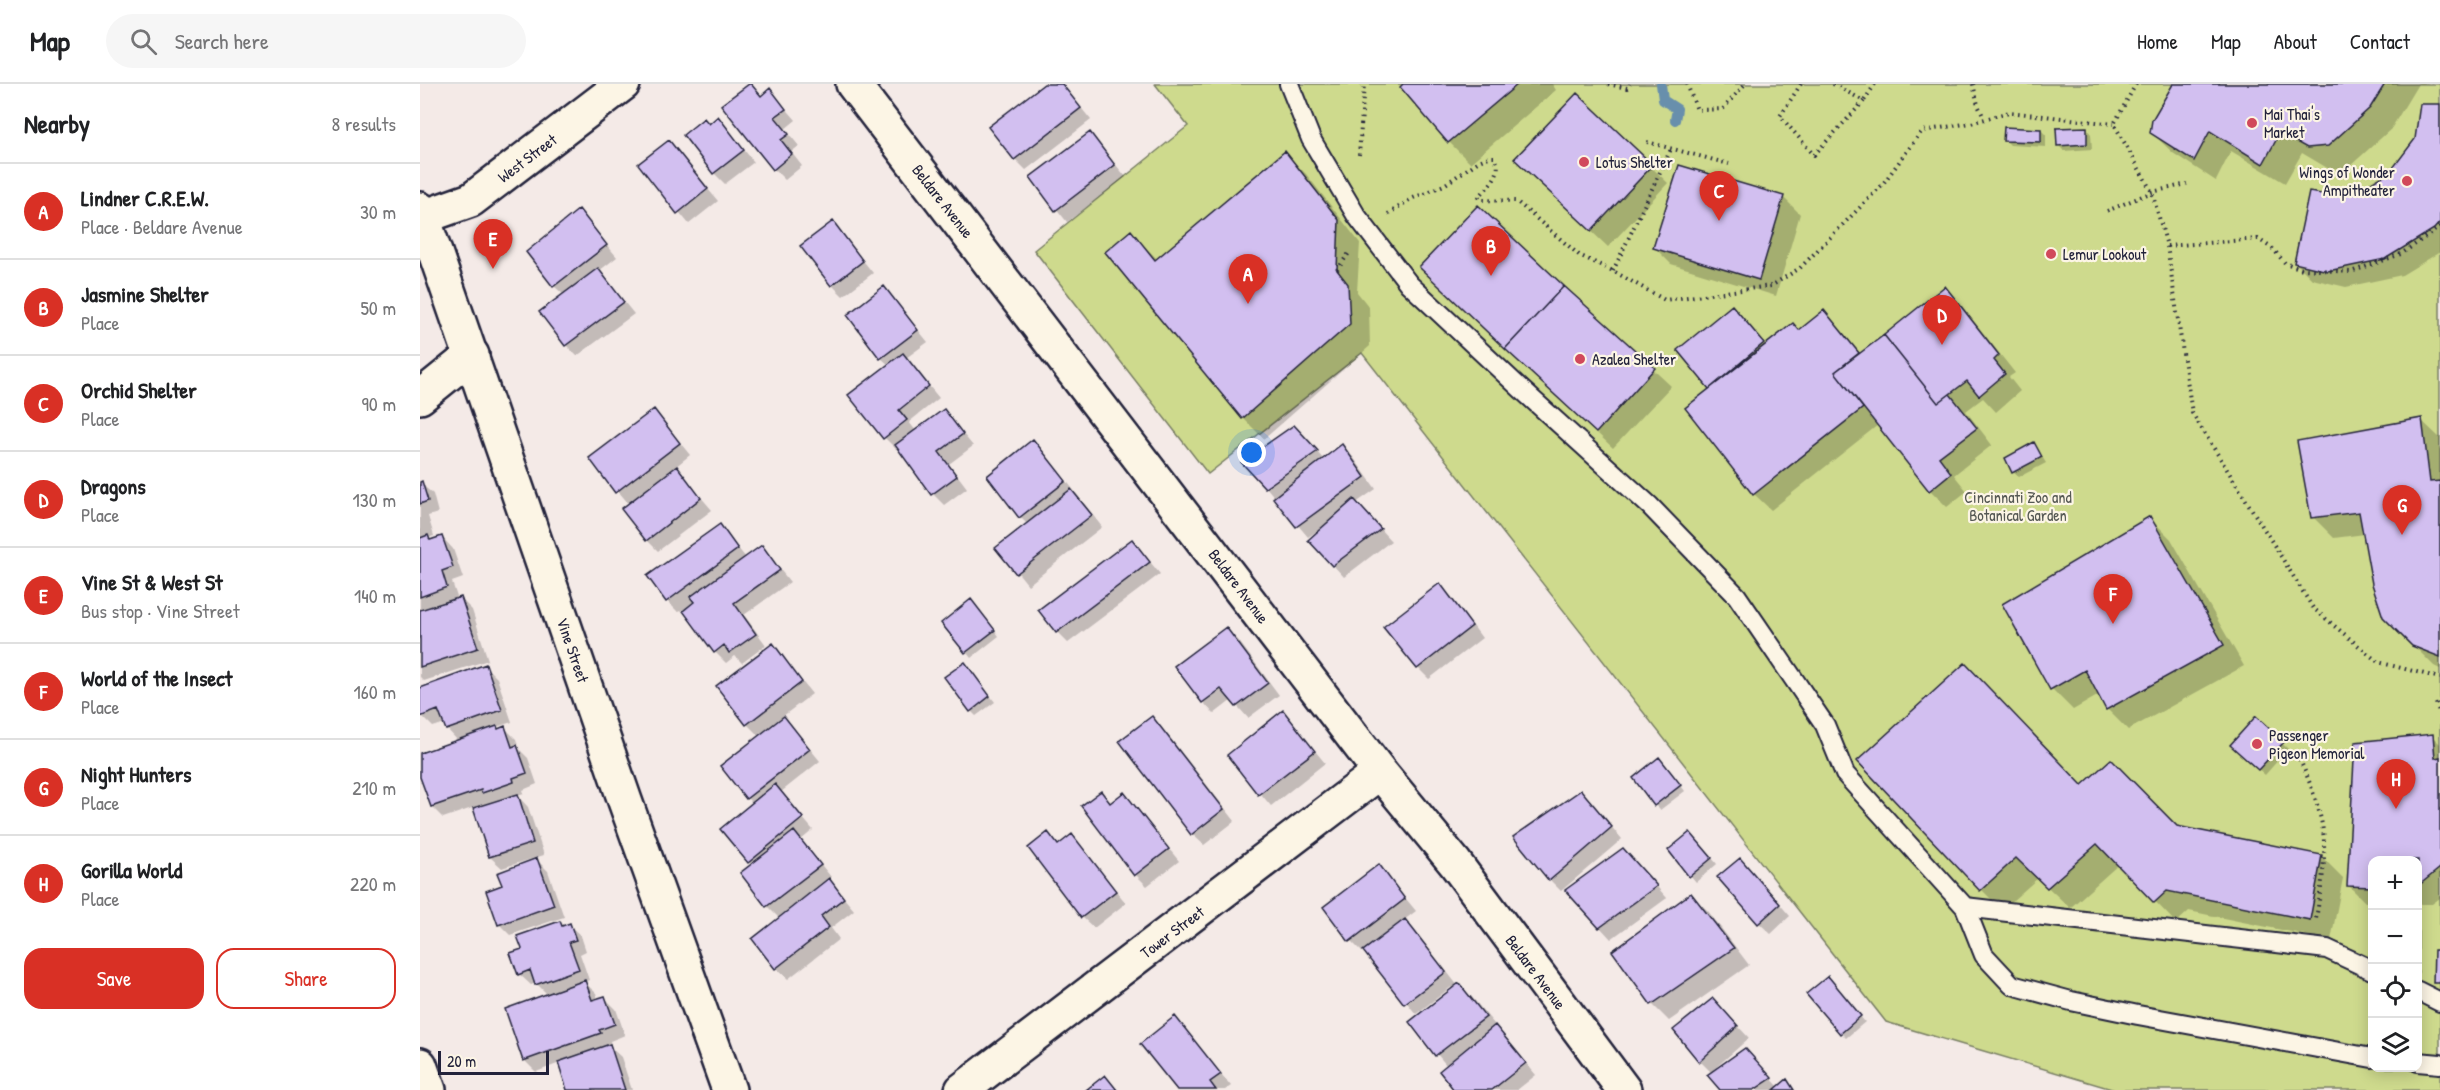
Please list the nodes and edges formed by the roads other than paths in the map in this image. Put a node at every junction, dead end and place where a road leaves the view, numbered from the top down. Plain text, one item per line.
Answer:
1 (623, 84) edge
2 (853, 84) edge
3 (1289, 84) edge
4 (421, 213) edge
5 (472, 355) junction
6 (420, 397) edge
7 (1380, 772) junction
8 (1965, 907) junction
9 (2368, 968) edge
10 (2422, 994) edge
11 (2440, 1002) edge
12 (2368, 1057) edge
13 (2422, 1062) edge
14 (2440, 1064) edge
15 (420, 1065) edge
16 (429, 1090) edge
17 (729, 1090) edge
18 (962, 1090) edge
19 (1624, 1090) edge

1 - 4 street, West Street
2 - 7 street, Beldare Avenue
3 - 8 lane
4 - 5 street, Vine Street
5 - 6 street
5 - 17 street, Vine Street
7 - 18 street, Tower Street
7 - 19 street, Beldare Avenue
8 - 9 lane
8 - 12 lane
10 - 11 lane
13 - 14 lane
15 - 16 street

